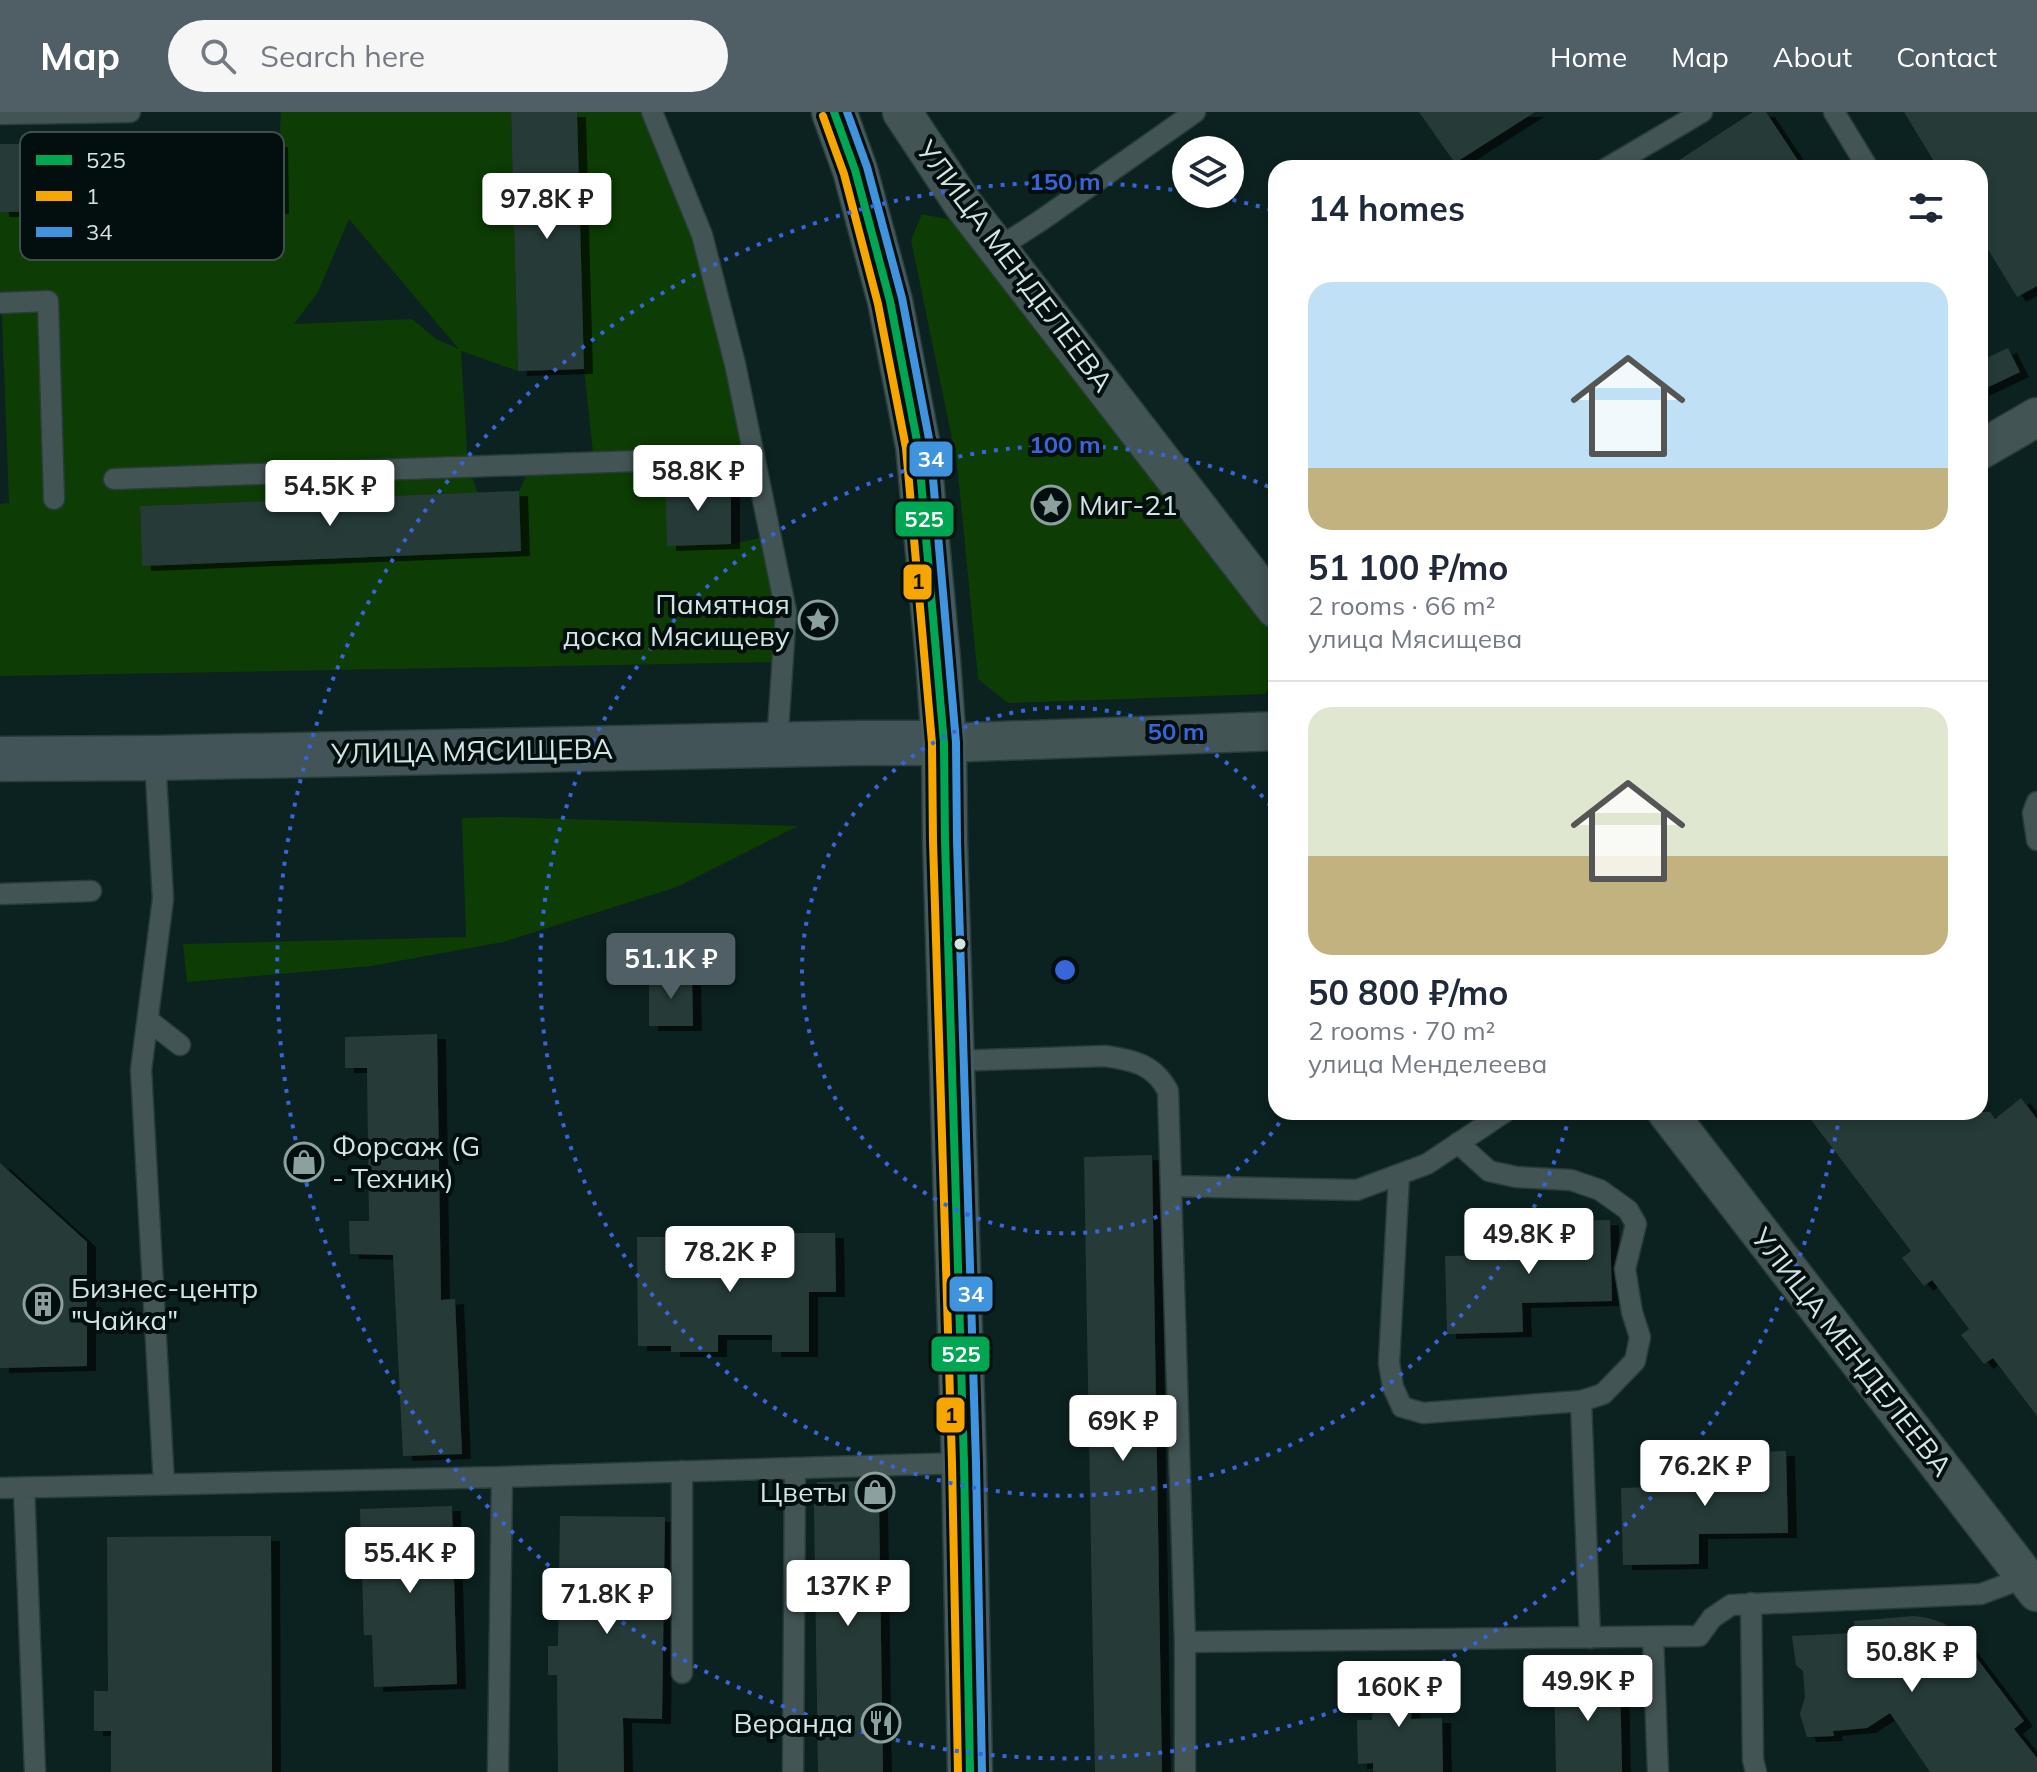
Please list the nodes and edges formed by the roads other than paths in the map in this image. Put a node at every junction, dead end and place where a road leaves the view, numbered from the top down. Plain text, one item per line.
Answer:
1 (130, 112) edge
2 (652, 112) edge
3 (834, 112) edge
4 (902, 112) edge
5 (1195, 112) edge
6 (1702, 112) edge
7 (1834, 112) edge
8 (0, 114) edge
9 (1621, 160) edge
10 (1863, 160) edge
11 (997, 249) junction
12 (0, 303) edge
13 (2037, 417) edge
14 (1988, 438) edge
15 (753, 457) junction
16 (114, 479) dead end
17 (54, 499) dead end
18 (1268, 599) edge
19 (1268, 731) edge
20 (944, 743) junction
21 (777, 745) junction
22 (155, 758) junction
23 (0, 759) edge
24 (2037, 802) edge
25 (2037, 840) edge
26 (91, 891) dead end
27 (0, 894) edge
28 (148, 1020) junction
29 (180, 1045) dead end
30 (952, 1061) junction
31 (1493, 1120) edge
32 (1673, 1120) edge
33 (1458, 1143) junction
34 (1399, 1175) junction
35 (1171, 1186) junction
36 (1581, 1401) junction
37 (964, 1463) junction
38 (795, 1468) junction
39 (682, 1471) junction
40 (502, 1477) junction
41 (164, 1484) junction
42 (0, 1488) edge
43 (24, 1488) junction
44 (2033, 1579) edge
45 (1751, 1603) junction
46 (1653, 1637) junction
47 (1590, 1638) junction
48 (1185, 1642) junction
49 (682, 1673) dead end
50 (35, 1772) edge
51 (498, 1772) edge
52 (793, 1772) edge
53 (970, 1772) edge
54 (1185, 1772) edge
55 (1658, 1772) edge
56 (1756, 1772) edge

1 - 8 lane
2 - 15 lane
3 - 20 main road
4 - 11 street, УЛИЦА МЕНДЕЛЕЕВА
5 - 11 lane
6 - 9 lane
7 - 10 lane
11 - 18 street, УЛИЦА МЕНДЕЛЕЕВА
12 - 17 lane
13 - 14 street
15 - 16 lane
15 - 21 lane
19 - 20 street
20 - 21 main road, УЛИЦА МЯСИЩЕВА
20 - 30 main road
21 - 22 main road, УЛИЦА МЯСИЩЕВА
22 - 23 main road, УЛИЦА МЯСИЩЕВА
22 - 28 lane
24 - 25 lane
26 - 27 lane
28 - 29 lane
28 - 41 lane
30 - 35 lane
30 - 37 main road
31 - 33 lane
32 - 44 street, УЛИЦА МЕНДЕЛЕЕВА
33 - 34 lane
33 - 36 lane
34 - 35 lane
34 - 36 lane
35 - 48 lane
36 - 47 lane
37 - 38 lane
37 - 53 main road
38 - 39 lane
38 - 52 lane
39 - 40 lane
39 - 49 lane
40 - 41 lane
40 - 51 lane
41 - 43 lane
42 - 43 lane
43 - 50 lane
44 - 45 lane
45 - 46 lane
45 - 56 lane
46 - 47 lane
46 - 55 lane
47 - 48 lane
48 - 54 lane

